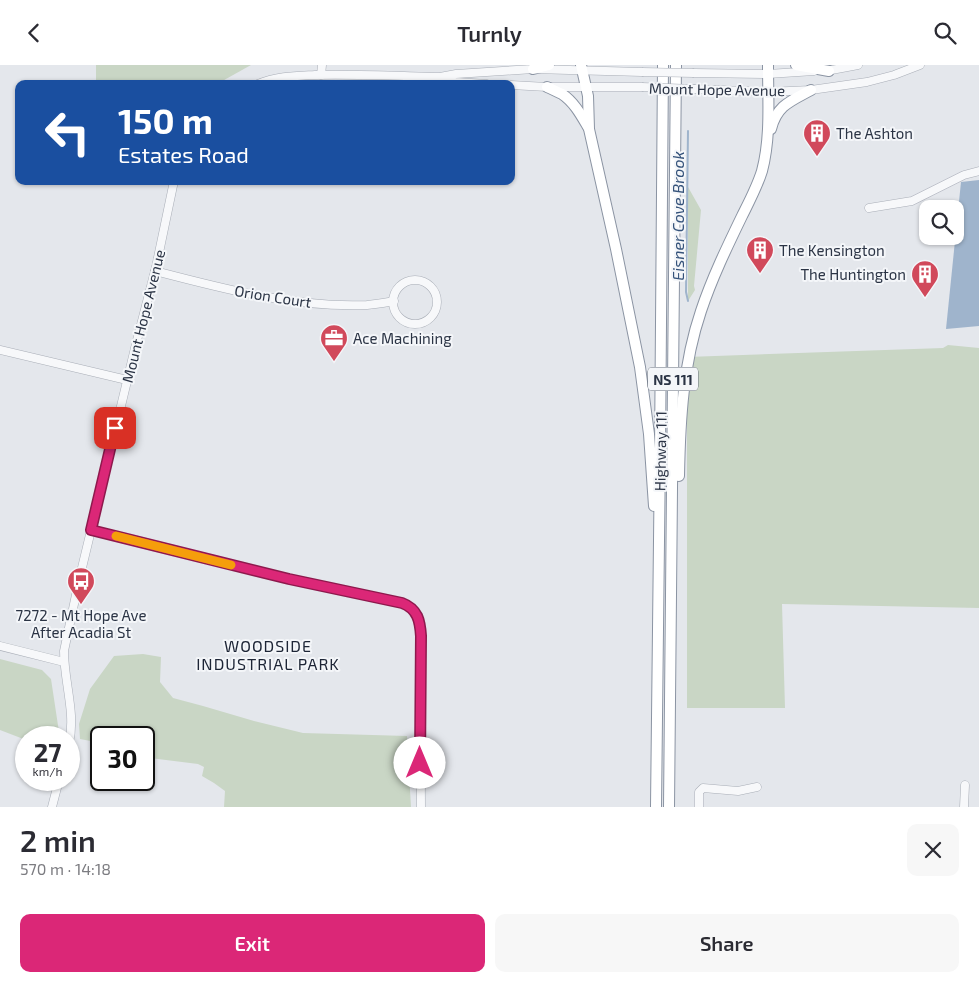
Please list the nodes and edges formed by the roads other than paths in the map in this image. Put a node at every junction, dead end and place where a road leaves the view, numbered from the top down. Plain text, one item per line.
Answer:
1 (322, 65) edge
2 (548, 65) edge
3 (663, 65) edge
4 (676, 65) edge
5 (796, 65) edge
6 (858, 65) edge
7 (920, 65) edge
8 (582, 67) edge
9 (533, 69) junction
10 (768, 69) edge
11 (829, 71) junction
12 (321, 75) junction
13 (440, 77) junction
14 (270, 80) edge
15 (449, 80) edge
16 (515, 85) edge
17 (547, 87) junction
18 (586, 87) junction
19 (811, 90) junction
20 (768, 92) junction
21 (590, 129) junction
22 (766, 147) junction
23 (979, 171) edge
24 (173, 185) edge
25 (869, 208) dead end
26 (155, 271) junction
27 (394, 301) junction
28 (0, 350) edge
29 (127, 380) junction
30 (91, 530) junction
31 (659, 592) junction
32 (0, 646) edge
33 (64, 662) junction
34 (670, 677) junction
35 (71, 726) edge
36 (965, 785) dead end
37 (757, 787) dead end
38 (56, 791) edge
39 (52, 807) edge
40 (421, 807) edge
41 (656, 807) edge
42 (669, 807) edge
43 (699, 807) edge
44 (964, 807) edge

1 - 12 street
2 - 9 highway
3 - 31 highway, Highway 111 / NS 111
4 - 34 highway, Highway 111 / NS 111
5 - 11 highway
6 - 11 street, Mount Hope Avenue
7 - 19 street, Mount Hope Avenue
8 - 9 street, Mount Hope Avenue
8 - 10 street, Mount Hope Avenue, bridge
8 - 18 highway
9 - 13 street, Mount Hope Avenue
10 - 11 street, Mount Hope Avenue
10 - 20 highway
12 - 13 street, Mount Hope Avenue
12 - 14 street, Mount Hope Avenue
13 - 15 street, Mount Hope Avenue
16 - 17 street, Mount Hope Avenue
17 - 18 street, Mount Hope Avenue
17 - 21 highway
18 - 20 street, Mount Hope Avenue, bridge
18 - 21 highway
19 - 20 street, Mount Hope Avenue
19 - 22 highway
20 - 22 highway
21 - 31 highway
22 - 34 highway
23 - 25 street
24 - 26 street, Mount Hope Avenue
26 - 27 street, Orion Court
26 - 29 street, Mount Hope Avenue
27 - 27 street
28 - 29 street
29 - 30 street, Mount Hope Avenue
30 - 33 street, Mount Hope Avenue
30 - 40 street
31 - 41 highway, Highway 111 / NS 111
32 - 33 street
33 - 35 street, Mount Hope Avenue
34 - 42 highway, Highway 111 / NS 111
36 - 44 street
37 - 43 street
38 - 39 street

